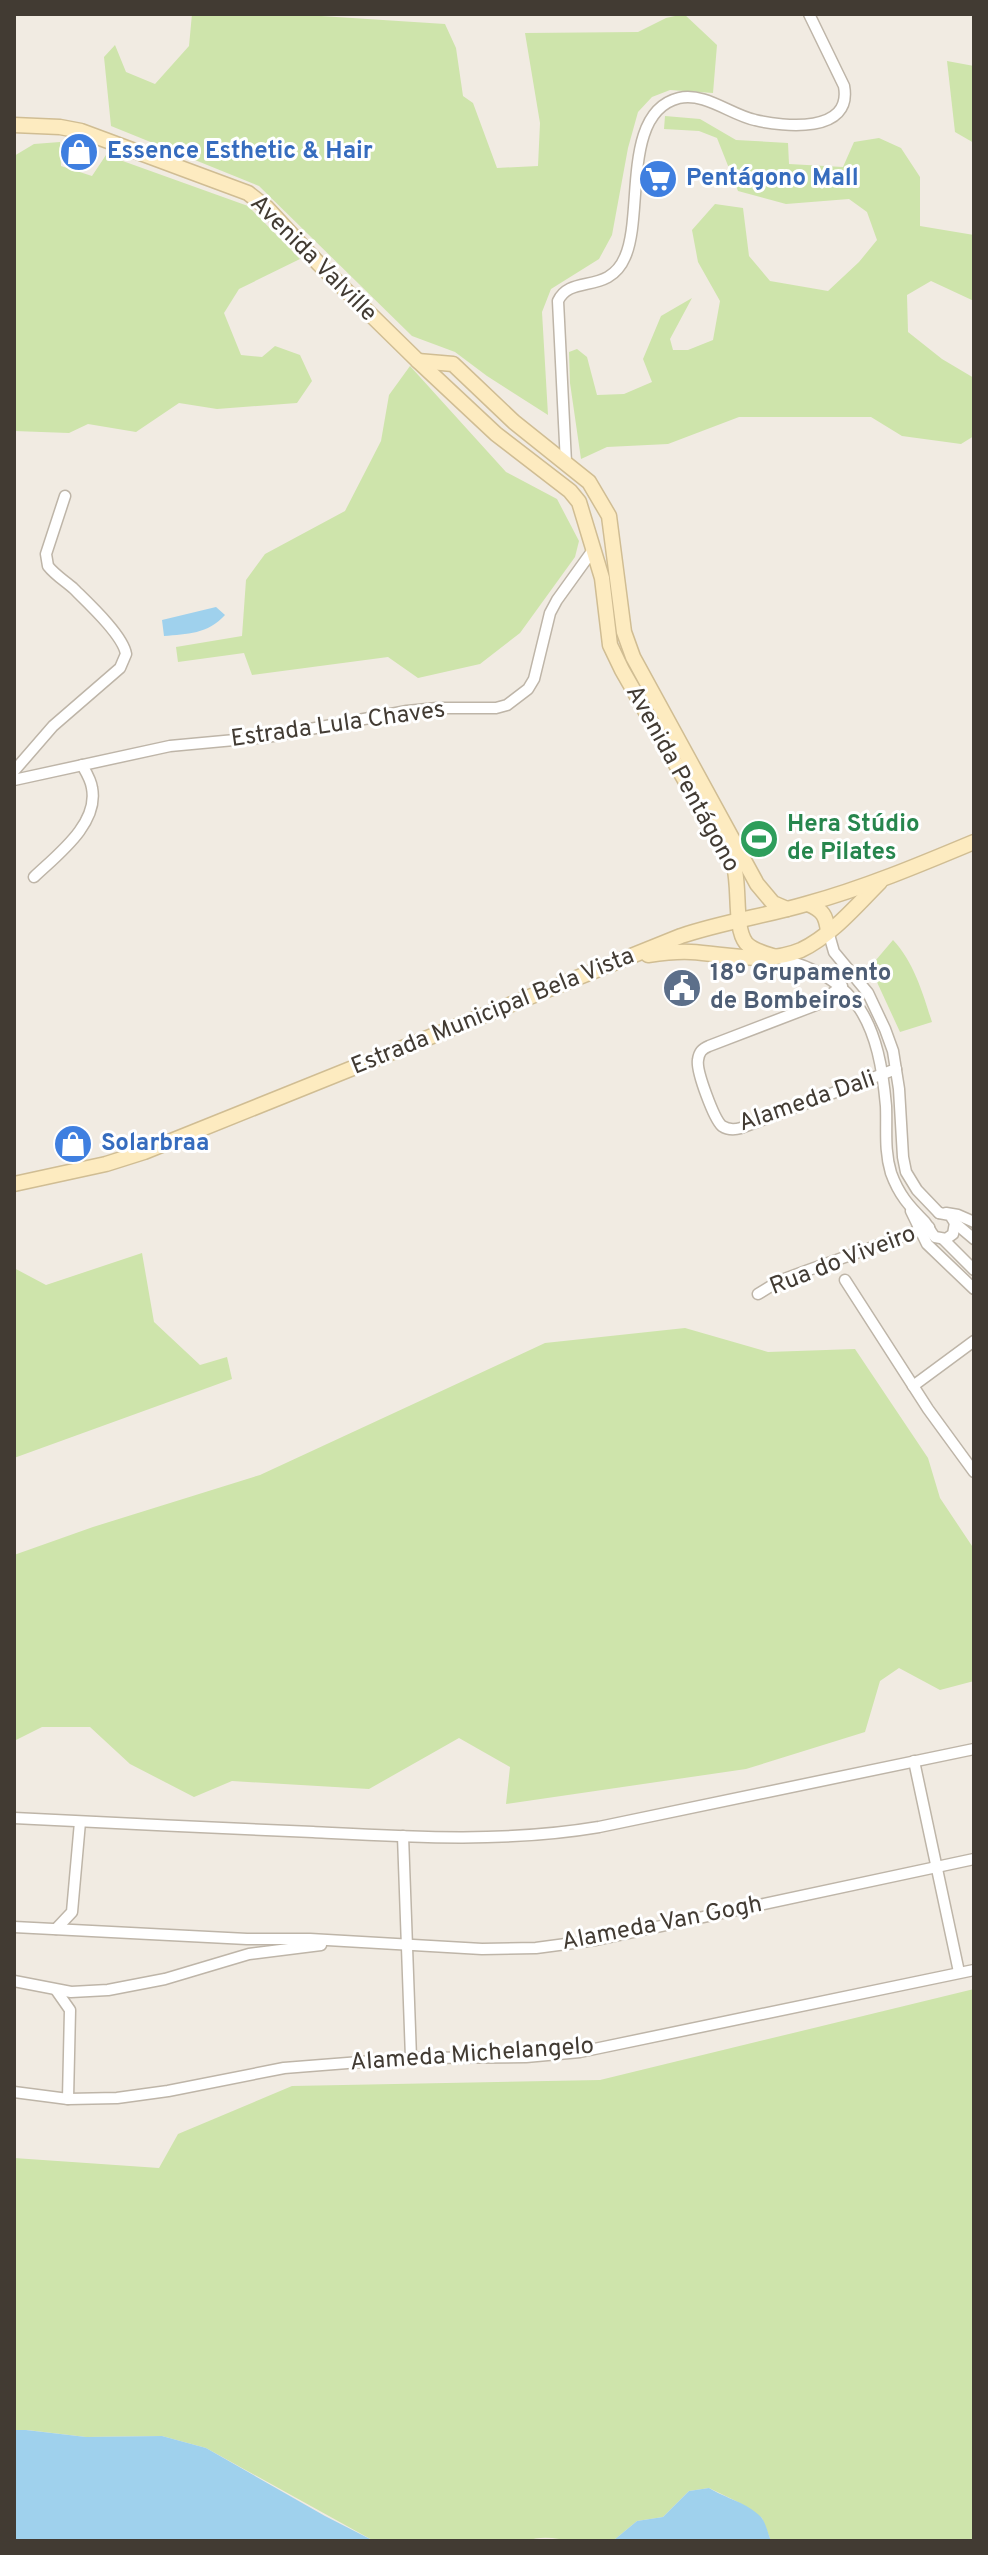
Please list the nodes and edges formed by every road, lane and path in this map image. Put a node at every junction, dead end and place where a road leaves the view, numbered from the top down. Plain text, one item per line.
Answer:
1 (809, 14) edge
2 (14, 125) edge
3 (418, 361) junction
4 (487, 397) junction
5 (463, 403) junction
6 (566, 463) junction
7 (586, 478) junction
8 (596, 493) junction
9 (65, 496) dead end
10 (574, 496) junction
11 (593, 550) junction
12 (581, 571) junction
13 (602, 578) junction
14 (82, 765) junction
15 (14, 771) edge
16 (14, 780) edge
17 (974, 842) edge
18 (34, 877) dead end
19 (883, 879) junction
20 (808, 904) junction
21 (787, 909) junction
22 (739, 920) junction
23 (828, 931) junction
24 (629, 957) junction
25 (776, 957) junction
26 (842, 986) junction
27 (896, 1069) junction
28 (881, 1076) junction
29 (14, 1184) edge
30 (940, 1213) junction
31 (974, 1222) edge
32 (955, 1223) junction
33 (925, 1228) junction
34 (943, 1239) junction
35 (974, 1239) edge
36 (974, 1270) edge
37 (845, 1280) dead end
38 (974, 1289) edge
39 (758, 1294) dead end
40 (974, 1341) edge
41 (913, 1386) junction
42 (974, 1472) edge
43 (974, 1749) edge
44 (914, 1761) junction
45 (14, 1818) edge
46 (80, 1822) junction
47 (403, 1836) junction
48 (974, 1859) edge
49 (937, 1867) junction
50 (72, 1912) junction
51 (14, 1927) edge
52 (56, 1929) junction
53 (88, 1930) junction
54 (247, 1939) junction
55 (345, 1942) junction
56 (407, 1945) junction
57 (249, 1954) junction
58 (974, 1970) edge
59 (959, 1972) junction
60 (14, 1981) edge
61 (56, 1990) junction
62 (85, 1991) junction
63 (70, 2010) junction
64 (411, 2058) junction
65 (14, 2092) edge
66 (68, 2099) junction

1 - 6 street
2 - 3 main road, Avenida Valville
3 - 4 main road
3 - 5 main road, Avenida Valville
4 - 5 main road
4 - 6 main road
5 - 10 main road, Avenida Valville
6 - 7 main road
7 - 8 main road
7 - 10 main road
8 - 10 main road
8 - 21 main road, Avenida Pentágono
9 - 15 street
10 - 11 main road, Avenida Pentágono
11 - 12 street, Estrada Lula Chaves
11 - 13 main road, Avenida Pentágono
12 - 13 street
12 - 14 street, Estrada Lula Chaves
13 - 22 main road, Avenida Pentágono
14 - 16 street, Estrada Lula Chaves
14 - 18 street
17 - 19 main road, Estrada Municipal Bela Vista
19 - 20 main road, Estrada Municipal Bela Vista
19 - 23 main road
20 - 21 main road, Estrada Municipal Bela Vista
20 - 23 main road
21 - 22 main road, Estrada Municipal Bela Vista
22 - 24 main road, Estrada Municipal Bela Vista
22 - 25 main road
23 - 25 main road
23 - 27 street
24 - 25 main road
24 - 29 main road, Estrada Municipal Bela Vista
25 - 26 street
26 - 28 street
26 - 28 street, Alameda Dali
27 - 28 street, Alameda Dali
27 - 30 street
28 - 33 street
30 - 31 street
30 - 32 street
30 - 33 street
32 - 34 street
32 - 35 street
33 - 34 street
33 - 38 street
33 - 39 street, Rua do Viveiro
34 - 36 street
37 - 41 street
40 - 41 street
41 - 42 street
43 - 44 street
44 - 47 street
44 - 49 street
45 - 46 street
46 - 47 street
46 - 50 street
47 - 56 street
48 - 49 street, Alameda Van Gogh
49 - 56 street, Alameda Van Gogh
49 - 59 street
50 - 52 street
50 - 53 street
51 - 52 street, Alameda Van Gogh
52 - 53 street, Alameda Van Gogh
53 - 54 street, Alameda Van Gogh
54 - 55 street, Alameda Van Gogh
54 - 57 street
55 - 56 street, Alameda Van Gogh
55 - 57 street, Alameda Van Gogh
56 - 64 street
57 - 62 street, Alameda Van Gogh
58 - 59 street, Alameda Michelangelo
59 - 64 street, Alameda Michelangelo
60 - 61 street, Alameda Van Gogh
61 - 62 street, Alameda Van Gogh
61 - 63 street
62 - 63 street
63 - 66 street
64 - 66 street, Alameda Michelangelo
65 - 66 street, Alameda Michelangelo

